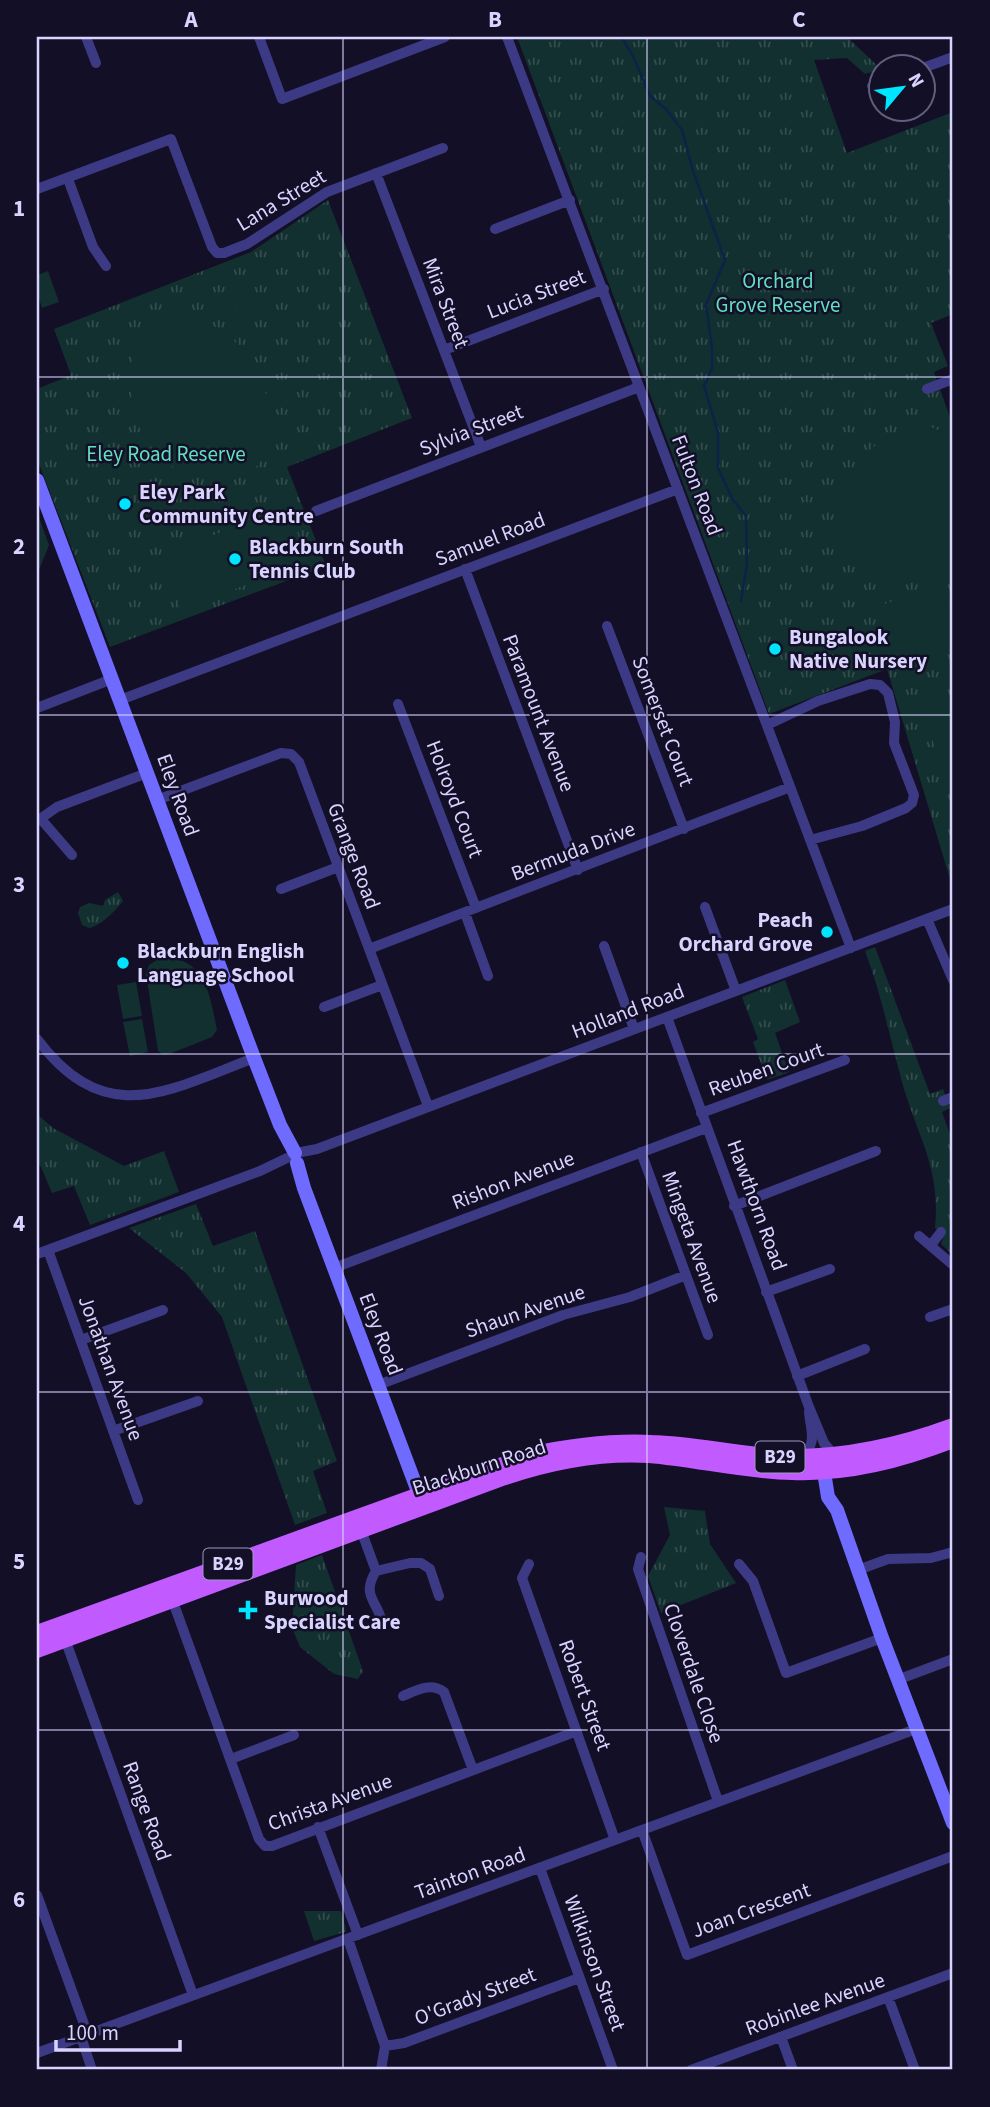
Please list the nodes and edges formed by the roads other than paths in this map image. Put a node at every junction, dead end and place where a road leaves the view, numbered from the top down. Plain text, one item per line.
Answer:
1 (86, 37) edge
2 (259, 37) edge
3 (445, 37) edge
4 (507, 37) edge
5 (96, 63) dead end
6 (443, 148) dead end
7 (376, 173) junction
8 (68, 179) junction
9 (37, 189) edge
10 (570, 200) junction
11 (495, 229) dead end
12 (106, 266) dead end
13 (604, 289) junction
14 (444, 350) junction
15 (953, 379) edge
16 (639, 387) junction
17 (928, 389) dead end
18 (481, 447) junction
19 (38, 486) edge
20 (678, 489) junction
21 (316, 511) dead end
22 (465, 569) junction
23 (607, 626) dead end
24 (112, 679) junction
25 (120, 699) junction
26 (398, 704) dead end
27 (37, 708) edge
28 (766, 725) junction
29 (147, 773) junction
30 (790, 788) junction
31 (157, 800) junction
32 (38, 819) edge
33 (684, 829) junction
34 (810, 839) junction
35 (72, 855) dead end
36 (338, 867) junction
37 (578, 870) junction
38 (281, 889) dead end
39 (705, 907) dead end
40 (476, 908) junction
41 (953, 909) edge
42 (465, 913) junction
43 (928, 919) junction
44 (604, 946) dead end
45 (851, 948) junction
46 (369, 949) junction
47 (488, 976) dead end
48 (953, 980) edge
49 (382, 985) junction
50 (736, 991) junction
51 (324, 1007) dead end
52 (667, 1017) junction
53 (634, 1030) junction
54 (37, 1039) edge
55 (254, 1058) junction
56 (845, 1060) dead end
57 (953, 1097) edge
58 (943, 1101) dead end
59 (428, 1107) junction
60 (701, 1114) junction
61 (706, 1128) junction
62 (876, 1151) dead end
63 (641, 1152) junction
64 (293, 1159) junction
65 (734, 1206) junction
66 (940, 1232) dead end
67 (919, 1237) dead end
68 (931, 1245) junction
69 (48, 1250) junction
70 (37, 1254) edge
71 (953, 1265) edge
72 (334, 1268) junction
73 (830, 1269) dead end
74 (686, 1275) junction
75 (766, 1292) junction
76 (953, 1309) edge
77 (163, 1310) dead end
78 (930, 1317) dead end
79 (708, 1335) dead end
80 (81, 1340) junction
81 (865, 1349) dead end
82 (797, 1376) junction
83 (378, 1385) junction
84 (198, 1401) dead end
85 (808, 1407) junction
86 (953, 1426) edge
87 (113, 1431) junction
88 (953, 1440) edge
89 (726, 1451) junction
90 (799, 1457) junction
91 (831, 1464) junction
92 (138, 1500) dead end
93 (422, 1500) junction
94 (361, 1530) junction
95 (953, 1552) edge
96 (641, 1557) dead end
97 (529, 1564) dead end
98 (739, 1564) dead end
99 (858, 1570) junction
100 (376, 1571) junction
101 (169, 1593) junction
102 (439, 1597) dead end
103 (383, 1626) dead end
104 (37, 1633) edge
105 (882, 1638) junction
106 (65, 1639) junction
107 (37, 1650) edge
108 (953, 1659) edge
109 (897, 1680) junction
110 (403, 1696) dead end
111 (916, 1728) junction
112 (577, 1731) junction
113 (294, 1735) dead end
114 (231, 1759) junction
115 (473, 1770) junction
116 (718, 1801) junction
117 (952, 1813) edge
118 (318, 1827) junction
119 (642, 1830) junction
120 (615, 1840) junction
121 (953, 1856) edge
122 (540, 1868) junction
123 (37, 1895) edge
124 (358, 1934) junction
125 (348, 1939) junction
126 (953, 1973) edge
127 (579, 1978) junction
128 (193, 1995) junction
129 (888, 1997) junction
130 (85, 2036) junction
131 (781, 2037) junction
132 (385, 2046) junction
133 (37, 2053) edge
134 (92, 2070) edge
135 (381, 2070) edge
136 (613, 2070) edge
137 (691, 2070) edge
138 (793, 2070) edge
139 (915, 2070) edge

1 - 5 street
2 - 3 street
4 - 10 street, Fulton Road
6 - 7 street, Lana Street
7 - 8 street, Lana Street
7 - 14 street, Mira Street
8 - 9 street
8 - 12 street
10 - 11 street
10 - 13 street, Fulton Road
13 - 14 street, Lucia Street
13 - 16 street, Fulton Road
14 - 18 street, Mira Street
15 - 17 street
16 - 18 street, Sylvia Street
16 - 20 street, Fulton Road
18 - 21 street, Sylvia Street
19 - 24 main road, Eley Road
20 - 22 street, Samuel Road
20 - 28 street, Fulton Road
22 - 25 street, Samuel Road
22 - 37 street, Paramount Avenue
23 - 33 street, Somerset Court
24 - 25 main road, Eley Road
24 - 27 street
25 - 29 main road, Eley Road
26 - 40 street, Holroyd Court
28 - 30 street, Fulton Road
28 - 34 street
29 - 31 main road, Eley Road
29 - 32 street
30 - 33 street, Bermuda Drive
30 - 34 street, Fulton Road
31 - 36 street, Grange Road
31 - 55 main road, Eley Road
32 - 35 street
33 - 37 street, Bermuda Drive
34 - 45 street, Fulton Road
36 - 38 street
36 - 46 street, Grange Road
37 - 40 street, Bermuda Drive
39 - 50 street
40 - 42 street, Bermuda Drive
41 - 43 street, Holland Road
42 - 46 street, Bermuda Drive
42 - 47 street
43 - 45 street, Holland Road
43 - 48 street
44 - 53 street
45 - 50 street, Holland Road
46 - 49 street, Grange Road
49 - 51 street
49 - 59 street, Grange Road
50 - 52 street, Holland Road
52 - 53 street, Holland Road
52 - 60 street, Hawthorn Road
53 - 59 street, Holland Road
54 - 55 street
55 - 64 main road, Eley Road
56 - 60 street, Reuben Court
57 - 58 street
59 - 64 street, Holland Road
60 - 61 street, Hawthorn Road
61 - 63 street, Rishon Avenue
61 - 65 street, Hawthorn Road
62 - 65 street
63 - 72 street, Rishon Avenue
63 - 74 street, Mingeta Avenue
64 - 69 street, Holland Road
64 - 72 main road, Eley Road
65 - 75 street, Hawthorn Road
66 - 68 street
67 - 68 street
68 - 71 street
69 - 70 street, Holland Road
69 - 80 street, Jonathan Avenue
72 - 83 main road, Eley Road
73 - 75 street
74 - 79 street, Mingeta Avenue
74 - 83 street, Shaun Avenue
75 - 82 street, Hawthorn Road
76 - 78 street
77 - 80 street
80 - 87 street, Jonathan Avenue
81 - 82 street
82 - 85 street, Hawthorn Road
83 - 93 main road, Eley Road
84 - 87 street
85 - 90 street, Hawthorn Road
85 - 91 street, Hawthorn Road
86 - 91 main road, Blackburn Road / B29
87 - 92 street, Jonathan Avenue
88 - 91 main road, Blackburn Road / B29
89 - 90 main road, Blackburn Road / B29
89 - 91 main road
89 - 93 main road, Blackburn Road / B29
90 - 91 main road, Blackburn Road / B29
91 - 93 main road, Blackburn Road / B29
91 - 99 main road, Hawthorn Road
93 - 94 main road, Blackburn Road / B29
93 - 101 main road, Blackburn Road / B29
94 - 100 street
94 - 101 main road, Blackburn Road / B29
95 - 99 street
96 - 116 street, Cloverdale Close
97 - 112 street, Robert Street
98 - 105 street
99 - 105 main road, Hawthorn Road
100 - 102 street
100 - 103 street
101 - 104 main road, Blackburn Road / B29
101 - 106 main road, Blackburn Road / B29
101 - 114 street, Christa Avenue
105 - 109 main road, Hawthorn Road
106 - 107 main road, Blackburn Road / B29
106 - 128 street, Range Road
108 - 109 street
109 - 111 main road, Hawthorn Road
110 - 115 street
111 - 116 street, Tainton Road
111 - 117 main road, Hawthorn Road
112 - 115 street, Christa Avenue
112 - 120 street, Robert Street
113 - 114 street
114 - 118 street, Christa Avenue
115 - 118 street, Christa Avenue
116 - 119 street, Tainton Road
118 - 124 street
119 - 120 street, Tainton Road
119 - 121 street, Joan Crescent
120 - 122 street, Tainton Road
122 - 124 street, Tainton Road
122 - 127 street, Wilkinson Street
123 - 130 street
124 - 125 street, Tainton Road
125 - 128 street, Tainton Road
125 - 132 street
126 - 129 street, Robinlee Avenue
127 - 132 street, O'Grady Street
127 - 136 street, Wilkinson Street
128 - 130 street, Tainton Road
129 - 131 street, Robinlee Avenue
129 - 139 street
130 - 133 street, Tainton Road
130 - 134 street
131 - 137 street, Robinlee Avenue
131 - 138 street
132 - 135 street

